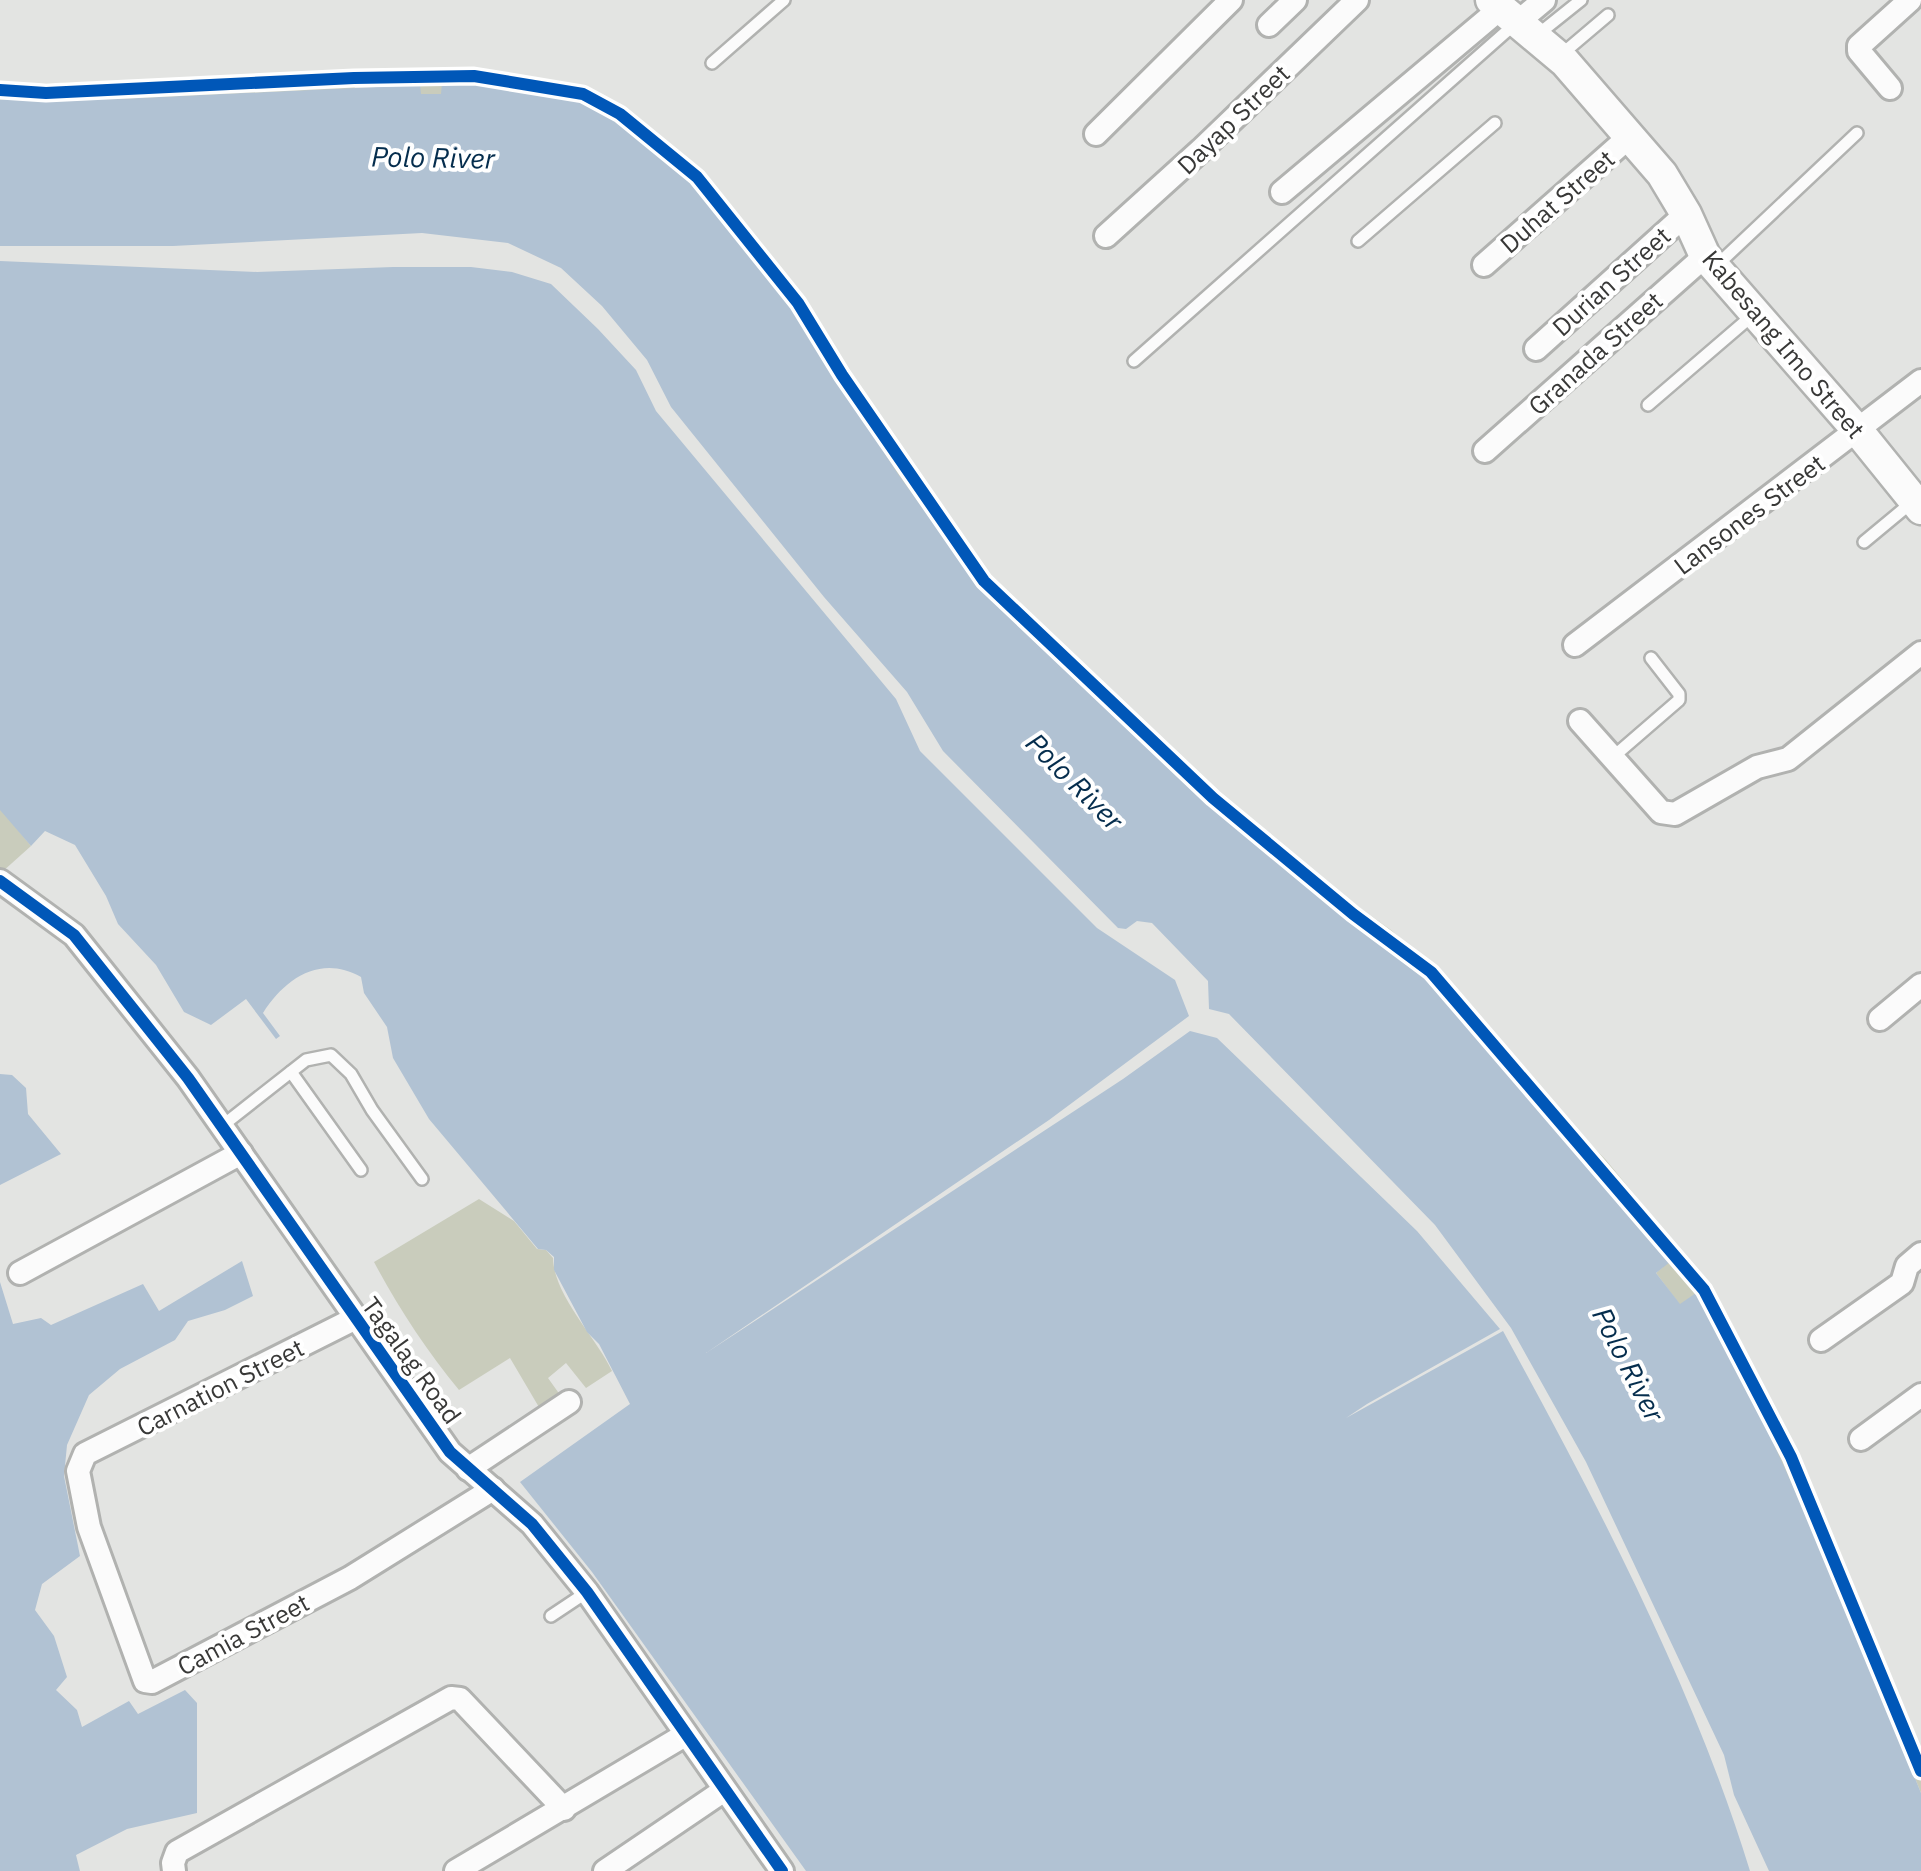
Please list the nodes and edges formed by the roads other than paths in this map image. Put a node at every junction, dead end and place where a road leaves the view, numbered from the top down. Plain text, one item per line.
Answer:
1 (784, 0) edge
2 (1232, 0) edge
3 (1295, 0) edge
4 (1357, 0) edge
5 (1544, 0) edge
6 (1581, 0) edge
7 (1910, 0) edge
8 (1608, 15) dead end
9 (1512, 16) edge
10 (1269, 25) dead end
11 (712, 63) dead end
12 (1560, 63) junction
13 (1890, 88) dead end
14 (1495, 122) dead end
15 (1857, 133) dead end
16 (1096, 134) dead end
17 (1630, 137) junction
18 (1282, 192) dead end
19 (1686, 214) junction
20 (1106, 236) dead end
21 (1358, 241) dead end
22 (1710, 262) junction
23 (1484, 265) dead end
24 (1754, 314) junction
25 (1536, 349) dead end
26 (1134, 361) dead end
27 (1921, 381) edge
28 (1648, 405) dead end
29 (1858, 431) junction
30 (1486, 451) dead end
31 (1918, 504) edge
32 (1864, 542) dead end
33 (1575, 645) dead end
34 (1921, 654) edge
35 (1651, 658) dead end
36 (1580, 722) dead end
37 (1613, 757) junction
38 (0, 881) edge
39 (1921, 985) edge
40 (1880, 1019) dead end
41 (291, 1072) junction
42 (222, 1126) junction
43 (242, 1154) junction
44 (361, 1170) dead end
45 (422, 1178) dead end
46 (1921, 1254) edge
47 (20, 1272) dead end
48 (354, 1319) junction
49 (1821, 1340) dead end
50 (1921, 1395) edge
51 (569, 1402) dead end
52 (1860, 1439) dead end
53 (85, 1454) joint
54 (468, 1469) junction
55 (492, 1488) junction
56 (587, 1592) junction
57 (550, 1616) dead end
58 (685, 1735) junction
59 (723, 1790) junction
60 (564, 1808) junction
61 (174, 1871) edge
62 (456, 1871) edge
63 (605, 1871) edge
64 (782, 1871) edge

1 - 11 lane
2 - 16 street
3 - 10 street
4 - 20 street, Dayap Street
5 - 9 street
6 - 9 lane
7 - 13 street
8 - 12 lane
9 - 12 main road, Kabesang Imo Street
9 - 18 street
9 - 26 lane
12 - 17 main road, Kabesang Imo Street
14 - 21 lane
15 - 22 lane
17 - 19 main road, Kabesang Imo Street
17 - 23 street, Duhat Street
19 - 22 main road, Kabesang Imo Street
19 - 25 street, Durian Street
22 - 24 main road, Kabesang Imo Street
22 - 30 street, Granada Street
24 - 28 lane
24 - 29 main road, Kabesang Imo Street
27 - 29 street, Lansones Street
29 - 31 main road, Kabesang Imo Street
29 - 33 street, Lansones Street
31 - 32 lane
34 - 37 street
35 - 37 lane
36 - 37 street
38 - 42 street, Tagalag Road
39 - 40 street
41 - 42 lane
41 - 44 lane
41 - 45 lane
42 - 43 street, Tagalag Road
43 - 47 street
43 - 48 street, Tagalag Road
46 - 49 street
48 - 53 street, Carnation Street
48 - 54 street, Tagalag Road
50 - 52 street
51 - 54 street
53 - 55 street, Camia Street
54 - 55 street, Tagalag Road
55 - 56 street, Tagalag Road
56 - 57 lane
56 - 58 street, Tagalag Road
58 - 59 street, Tagalag Road
58 - 60 street
59 - 63 street
59 - 64 street, Tagalag Road
60 - 61 street
60 - 62 street

